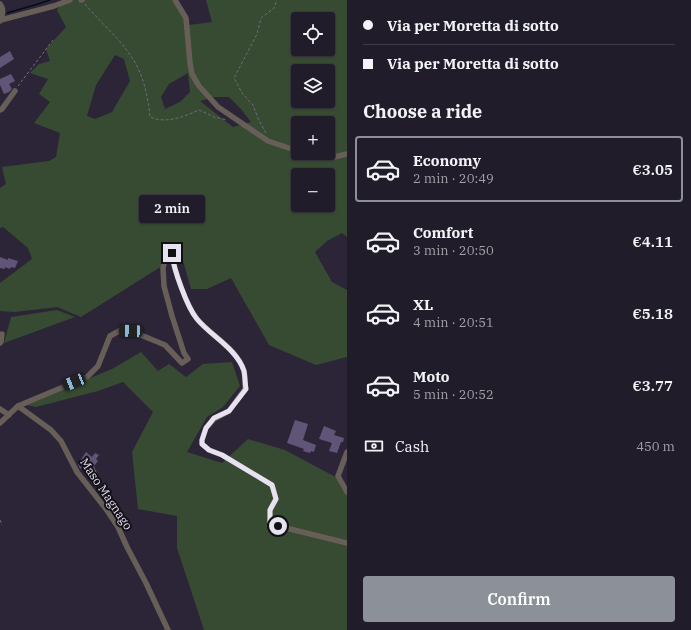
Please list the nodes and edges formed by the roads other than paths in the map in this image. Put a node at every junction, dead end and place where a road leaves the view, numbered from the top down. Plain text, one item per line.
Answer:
1 (70, 0) edge
2 (175, 0) edge
3 (0, 4) edge
4 (0, 20) edge
5 (15, 91) road end
6 (0, 110) edge
7 (291, 149) edge
8 (347, 154) edge
9 (335, 157) edge
10 (2, 334) dead end
11 (0, 343) edge
12 (18, 406) junction
13 (0, 409) edge
14 (9, 415) junction
15 (0, 423) edge
16 (347, 452) edge
17 (347, 492) edge
18 (347, 543) edge
19 (168, 630) edge

1 - 4 street
2 - 7 street
3 - 4 street
5 - 6 street
8 - 9 street
10 - 11 street
12 - 14 street
12 - 18 street
12 - 19 street, Maso Magnago
13 - 14 street
14 - 15 street
16 - 17 street

